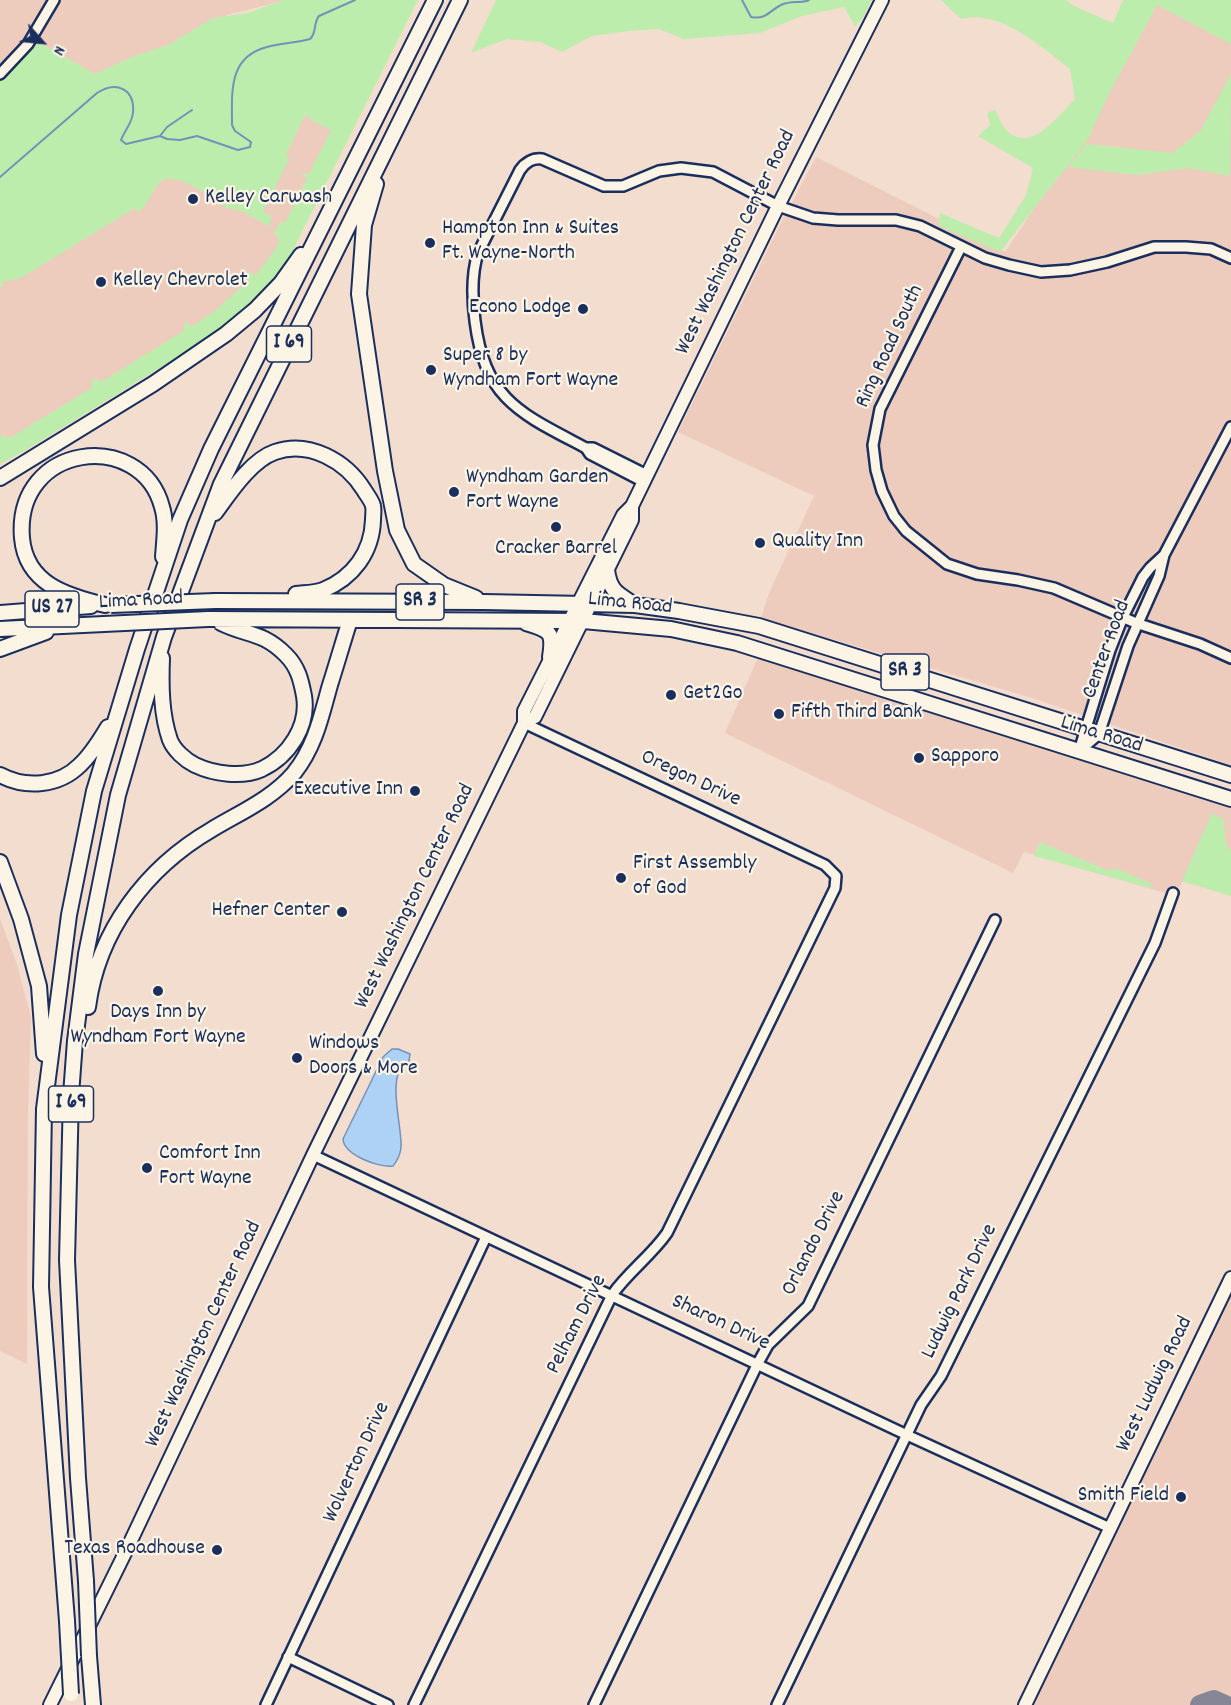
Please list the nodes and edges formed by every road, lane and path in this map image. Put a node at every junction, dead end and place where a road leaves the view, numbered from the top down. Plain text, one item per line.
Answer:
1 (54, 0) edge
2 (435, 0) edge
3 (460, 0) edge
4 (882, 0) edge
5 (0, 74) edge
6 (380, 161) junction
7 (778, 206) junction
8 (330, 211) junction
9 (961, 247) junction
10 (1231, 258) edge
11 (1231, 427) edge
12 (0, 478) edge
13 (645, 478) junction
14 (632, 506) junction
15 (203, 530) junction
16 (1164, 555) junction
17 (608, 570) junction
18 (161, 576) junction
19 (262, 600) junction
20 (484, 602) junction
21 (585, 604) junction
22 (108, 605) junction
23 (635, 605) junction
24 (0, 613) edge
25 (1124, 617) junction
26 (211, 619) junction
27 (513, 619) junction
28 (350, 620) junction
29 (577, 620) junction
30 (1136, 623) junction
31 (82, 626) junction
32 (0, 629) edge
33 (164, 637) junction
34 (0, 649) edge
35 (550, 657) junction
36 (1231, 658) edge
37 (121, 701) junction
38 (524, 723) junction
39 (1084, 730) junction
40 (1099, 734) junction
41 (1079, 751) junction
42 (1231, 775) edge
43 (0, 776) edge
44 (1231, 799) edge
45 (0, 862) edge
46 (836, 876) joint
47 (1173, 893) dead end
48 (995, 920) dead end
49 (46, 1088) junction
50 (71, 1095) junction
51 (313, 1155) junction
52 (486, 1237) junction
53 (1231, 1278) edge
54 (612, 1295) junction
55 (758, 1363) junction
56 (907, 1435) junction
57 (1110, 1528) junction
58 (288, 1657) junction
59 (72, 1699) edge
60 (50, 1705) edge
61 (93, 1705) edge
62 (266, 1705) edge
63 (388, 1705) edge
64 (414, 1705) edge
65 (594, 1705) edge
66 (777, 1705) edge
67 (1025, 1705) edge

1 - 5 street
2 - 8 highway, I 69
3 - 6 highway, I 69
4 - 7 main road, West Washington Center Road
6 - 15 highway, I 69
6 - 20 highway
7 - 9 street
7 - 13 main road, West Washington Center Road
7 - 13 street
8 - 12 highway
8 - 18 highway, I 69
9 - 10 street
9 - 25 street, Ring Road South
11 - 16 street, Center Road
13 - 14 main road, West Washington Center Road
14 - 17 main road, West Washington Center Road
14 - 21 main road, West Washington Center Road
15 - 19 highway
15 - 33 highway, I 69
16 - 25 street, Center Road
16 - 30 street, Center Road
17 - 21 main road, West Washington Center Road
17 - 23 highway
18 - 22 highway
18 - 37 highway, I 69
19 - 20 highway, Lima Road / SR 3
19 - 22 highway, Lima Road / US 27, bridge
20 - 21 highway, Lima Road / SR 3
21 - 23 highway, Lima Road / SR 3
21 - 29 main road, West Washington Center Road
22 - 24 highway, Lima Road / US 27
23 - 39 highway, Lima Road / SR 3
25 - 30 street, Ring Road South
25 - 39 street, Center Road
26 - 28 highway, Lima Road / SR 3
26 - 31 highway, Lima Road / US 27, bridge
26 - 33 highway
27 - 28 highway, Lima Road / SR 3
27 - 29 highway, Lima Road / SR 3
27 - 35 highway
28 - 50 highway
29 - 35 main road, West Washington Center Road
29 - 38 main road, West Washington Center Road
29 - 41 highway, Lima Road / SR 3
30 - 36 street, Ring Road South
30 - 40 street, Center Road
31 - 32 highway, Lima Road / US 27
31 - 34 highway
33 - 50 highway, I 69
35 - 38 main road, West Washington Center Road
37 - 43 highway
37 - 49 highway, I 69
38 - 46 street, Oregon Drive
38 - 51 main road, West Washington Center Road
39 - 40 highway, Lima Road / SR 3
39 - 41 street, Center Road
40 - 41 street, Center Road
40 - 42 highway, Lima Road / SR 3
41 - 44 highway, Lima Road / SR 3
45 - 49 highway
46 - 54 street, Pelham Drive
47 - 56 street, Ludwig Park Drive
48 - 55 street, Orlando Drive
49 - 59 highway, I 69, bridge
50 - 61 highway, I 69, bridge
51 - 52 street, Sharon Drive
51 - 60 main road, West Washington Center Road
52 - 54 street, Sharon Drive
52 - 58 street, Wolverton Drive
53 - 57 main road, West Ludwig Road
54 - 55 street, Sharon Drive
54 - 64 street, Pelham Drive
55 - 56 street, Sharon Drive
55 - 65 street, Orlando Drive
56 - 57 street, Sharon Drive
56 - 66 street, Ludwig Park Drive
57 - 67 main road, West Ludwig Road
58 - 62 street, Wolverton Drive
58 - 63 street

